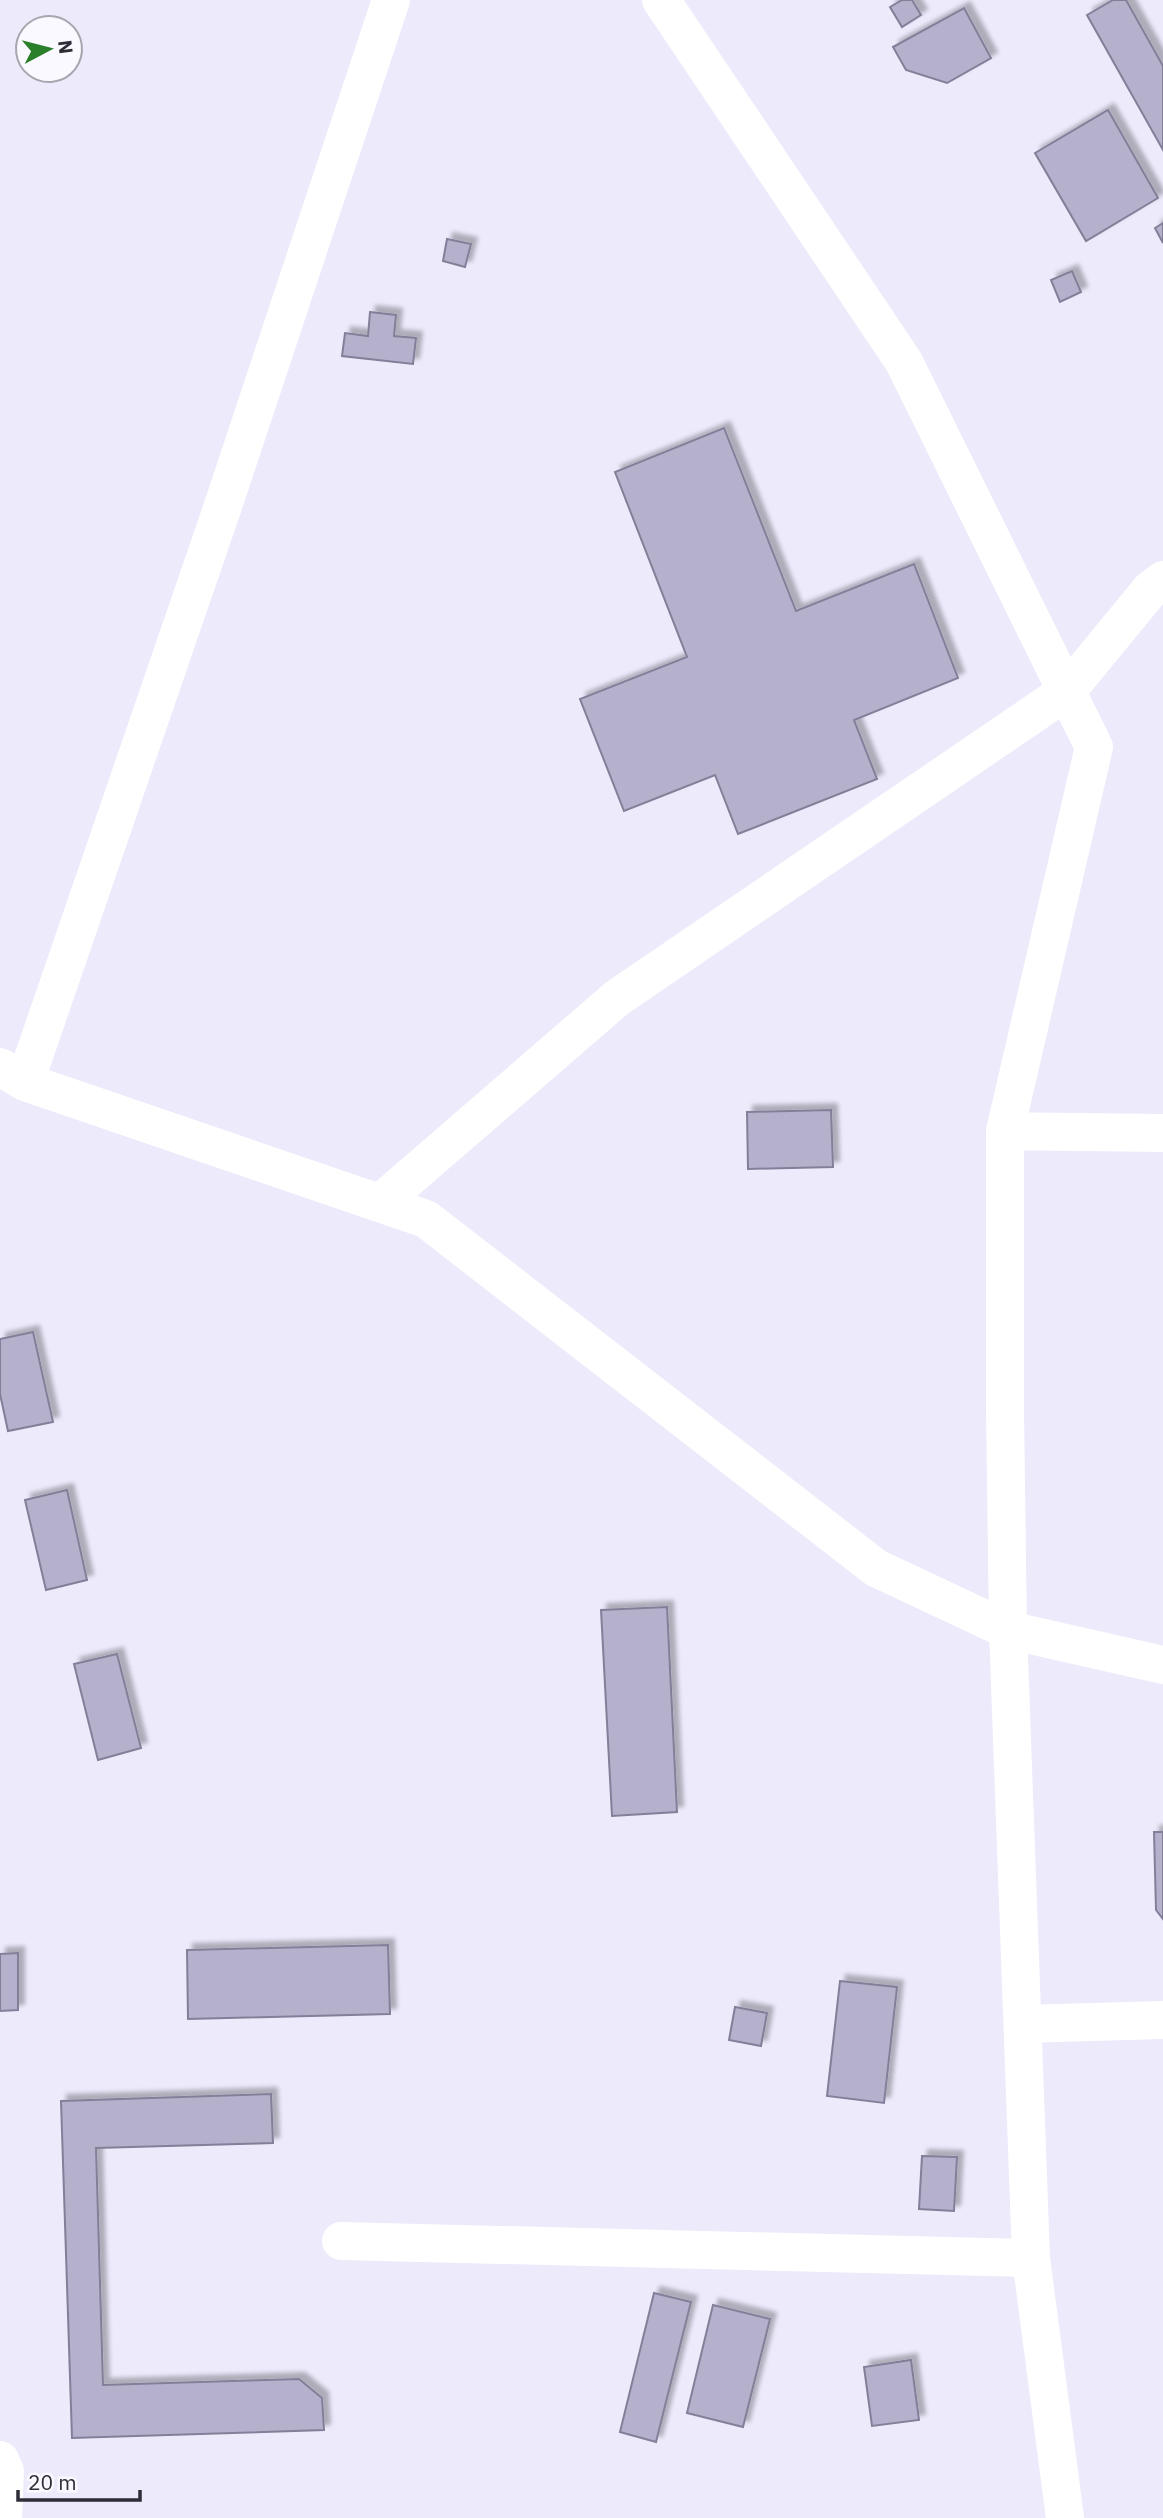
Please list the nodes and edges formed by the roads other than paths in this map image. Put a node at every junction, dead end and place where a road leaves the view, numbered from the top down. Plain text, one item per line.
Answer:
1 (391, 0) edge
2 (661, 0) edge
3 (1163, 580) edge
4 (1067, 691) junction
5 (13, 1074) edge
6 (1005, 1131) junction
7 (1163, 1133) edge
8 (380, 1203) junction
9 (1008, 1630) junction
10 (1163, 1665) edge
11 (1163, 2020) edge
12 (1023, 2024) junction
13 (341, 2241) dead end
14 (1031, 2258) junction
15 (0, 2460) edge
16 (3, 2518) edge
17 (1065, 2518) edge

1 - 5 street
2 - 4 street
3 - 4 street
4 - 6 street
4 - 8 street
5 - 8 street
6 - 7 street
6 - 9 street
8 - 9 street
9 - 10 street
9 - 12 street
11 - 12 street
12 - 14 street
13 - 14 street
14 - 17 street
15 - 16 street

